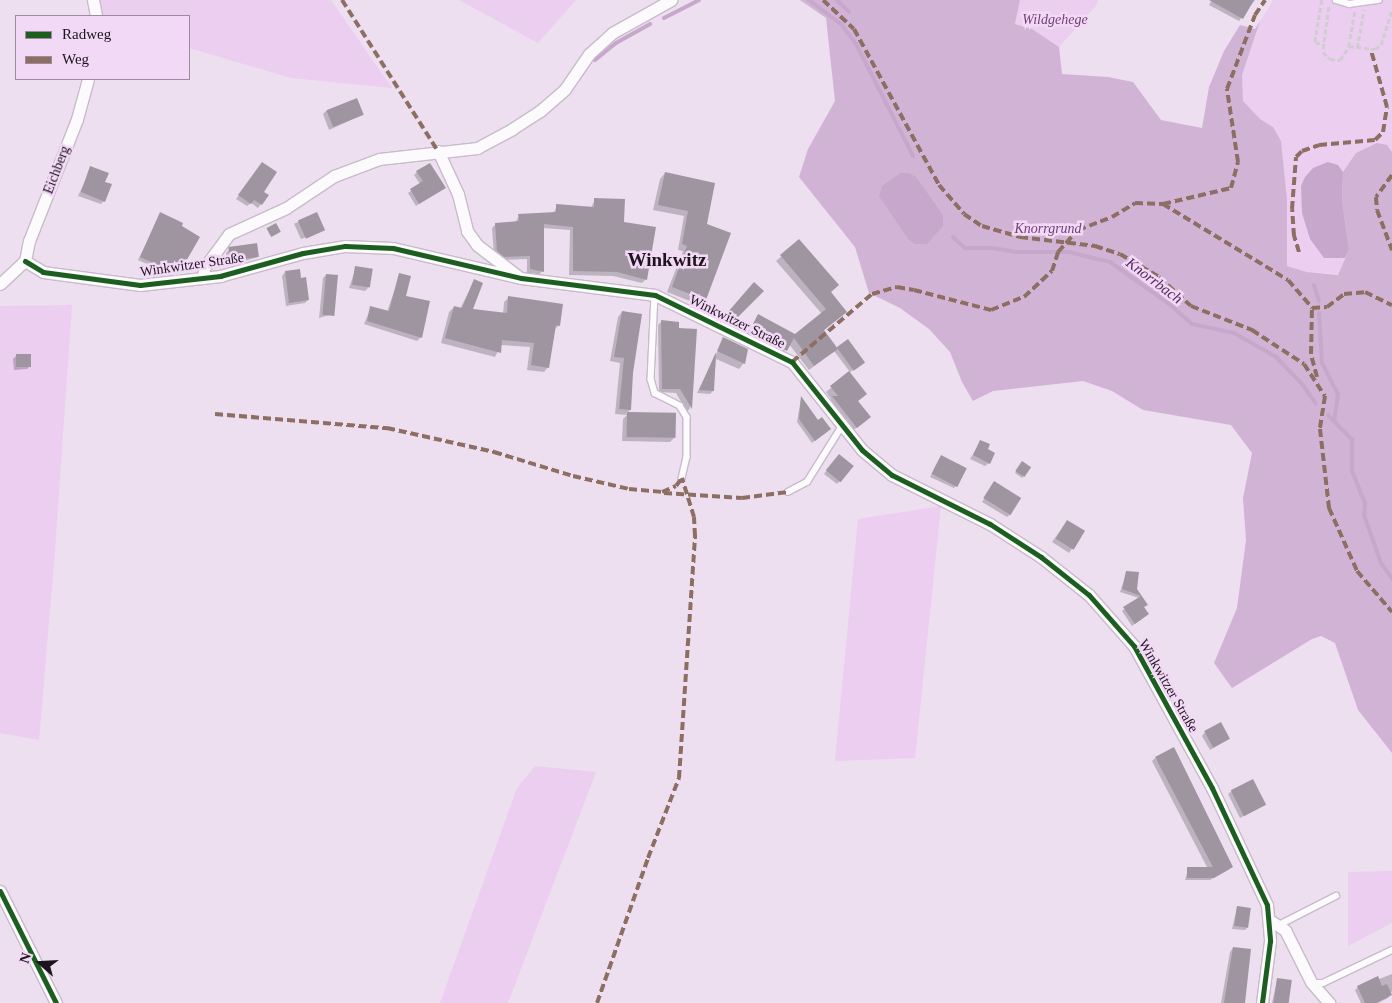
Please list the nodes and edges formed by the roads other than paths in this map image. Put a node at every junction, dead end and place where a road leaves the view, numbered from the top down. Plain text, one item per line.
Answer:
1 (93, 0) edge
2 (671, 0) edge
3 (1336, 0) edge
4 (1380, 0) edge
5 (96, 15) edge
6 (88, 80) edge
7 (438, 150) junction
8 (26, 261) junction
9 (204, 278) junction
10 (521, 278) junction
11 (0, 284) edge
12 (654, 295) junction
13 (842, 426) junction
14 (682, 478) dead end
15 (788, 492) dead end
16 (0, 891) edge
17 (1336, 896) dead end
18 (1275, 923) junction
19 (1392, 950) edge
20 (1311, 982) junction
21 (56, 1003) edge
22 (1262, 1003) edge
23 (1328, 1003) edge

1 - 5 street
2 - 7 street
3 - 4 lane
6 - 8 street, Eichberg
7 - 9 street
7 - 10 street
8 - 9 street, Winkwitzer Straße
8 - 11 street
9 - 10 street, Winkwitzer Straße
10 - 12 street, Winkwitzer Straße
12 - 13 street, Winkwitzer Straße
12 - 14 lane
13 - 15 lane
13 - 18 street, Winkwitzer Straße
16 - 21 street
17 - 18 lane
18 - 20 street
18 - 22 street, Winkwitzer Straße
19 - 20 lane
20 - 23 street

